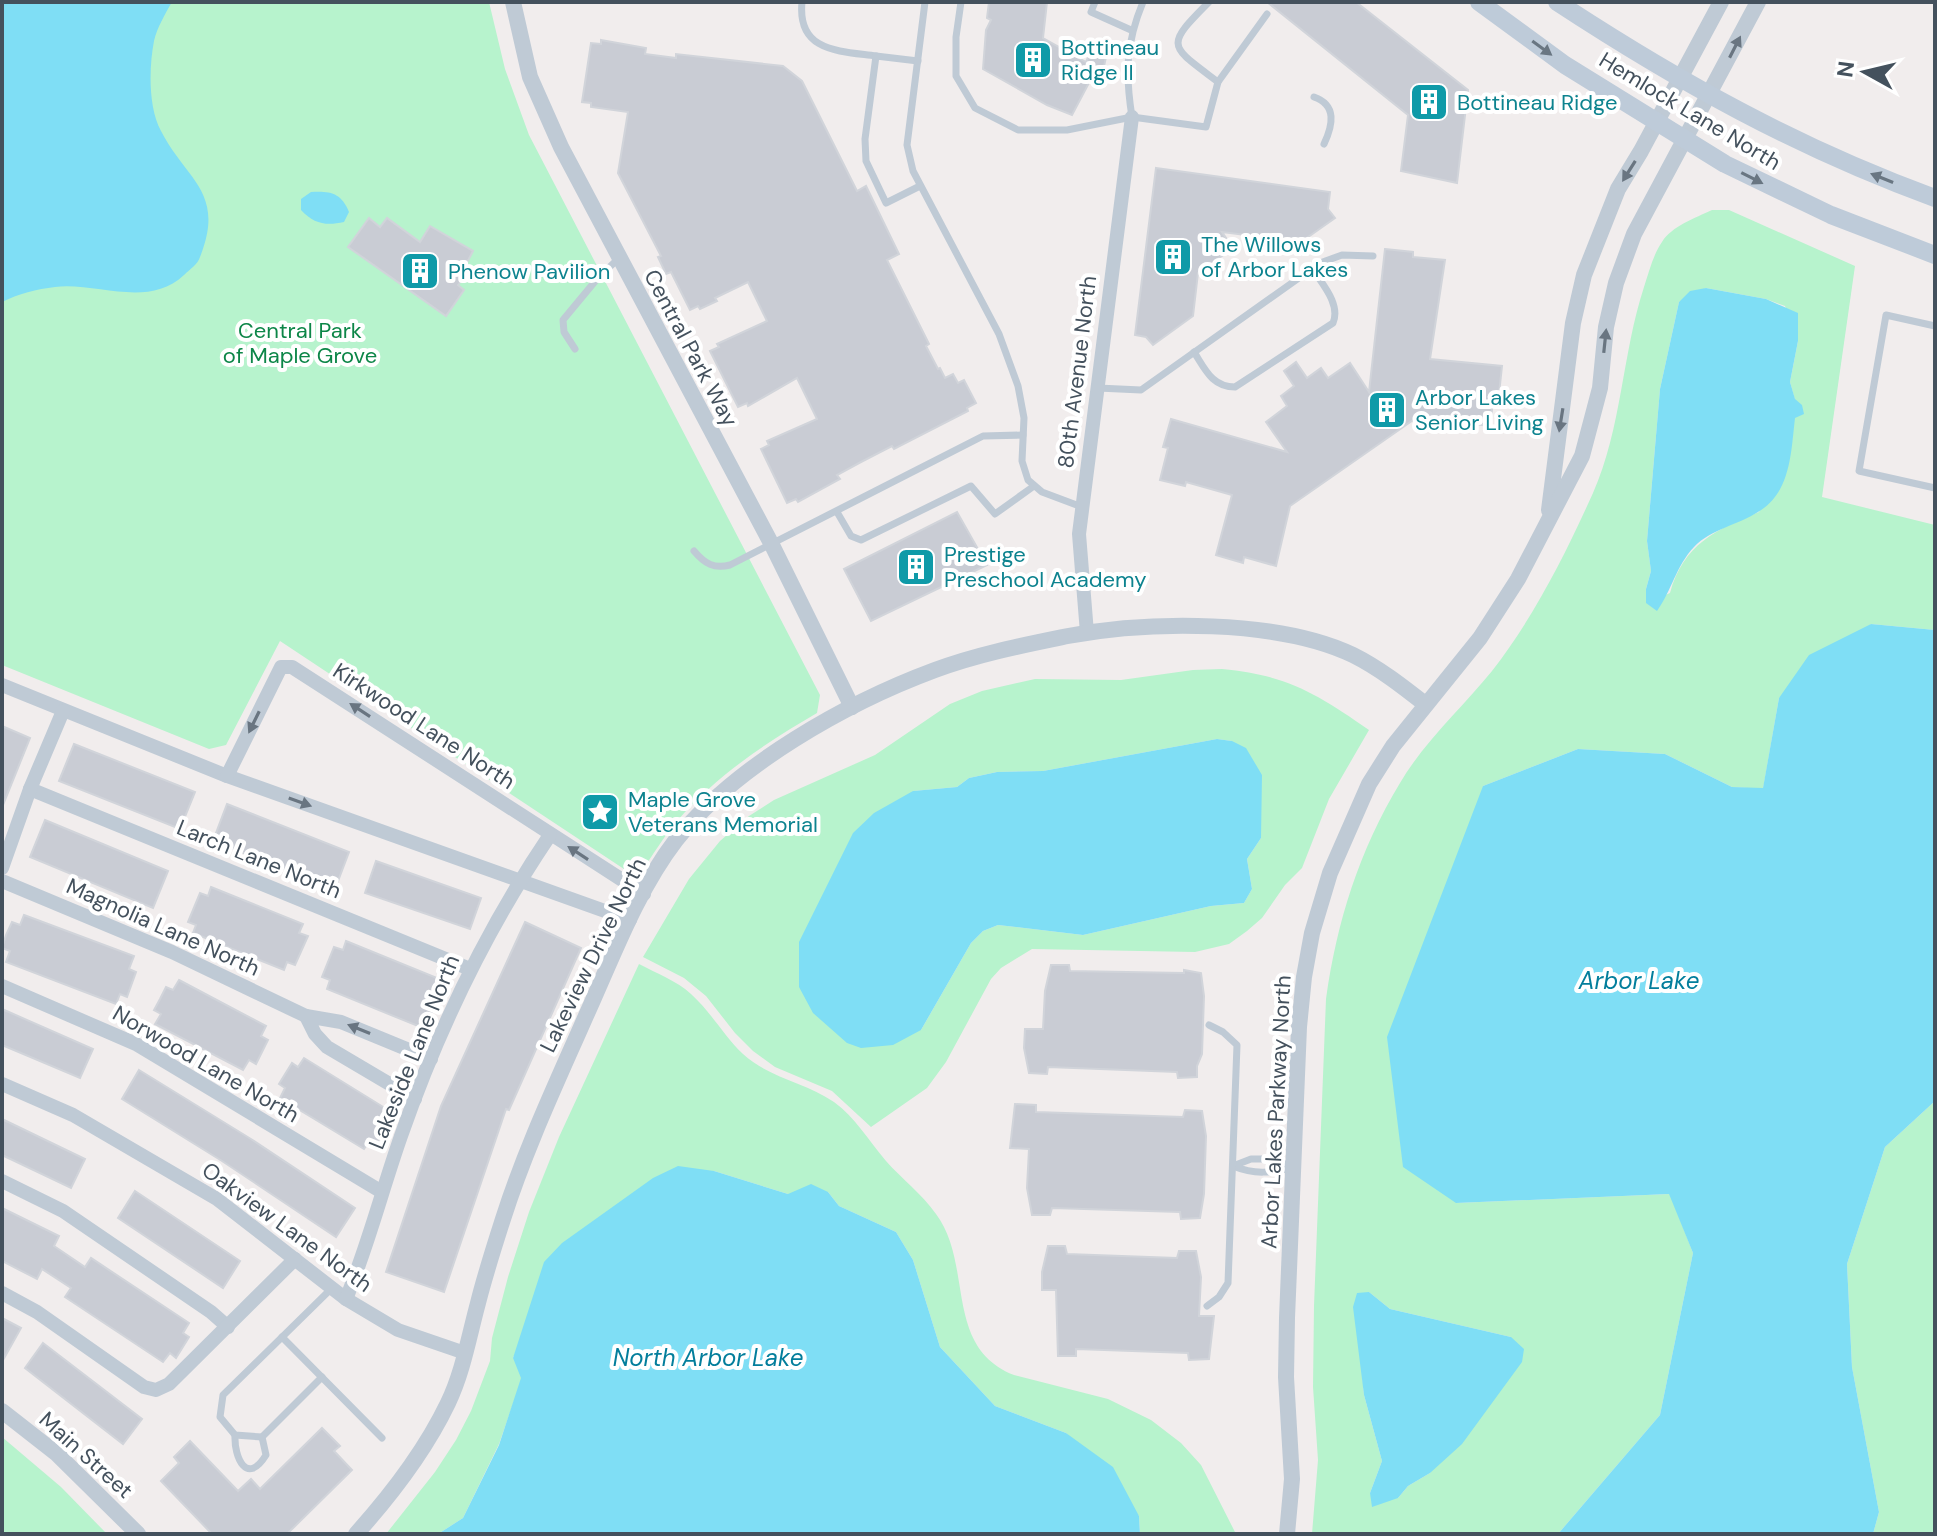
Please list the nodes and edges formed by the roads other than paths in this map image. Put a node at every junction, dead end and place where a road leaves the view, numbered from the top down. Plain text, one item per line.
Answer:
1 (513, 2) edge
2 (802, 2) edge
3 (925, 2) edge
4 (961, 2) edge
5 (1095, 2) edge
6 (1143, 2) edge
7 (1209, 2) edge
8 (1479, 2) edge
9 (1557, 2) edge
10 (1721, 2) edge
11 (1758, 2) edge
12 (1267, 14) dead end
13 (1131, 30) junction
14 (876, 56) junction
15 (918, 61) junction
16 (1681, 79) junction
17 (1218, 82) junction
18 (1709, 96) junction
19 (1314, 97) dead end
20 (1132, 117) junction
21 (1657, 123) junction
22 (1684, 140) junction
23 (1324, 144) dead end
24 (920, 186) junction
25 (1935, 198) edge
26 (886, 203) junction
27 (876, 208) dead end
28 (1935, 255) edge
29 (1373, 256) dead end
30 (618, 259) junction
31 (1312, 268) junction
32 (1935, 326) edge
33 (575, 349) dead end
34 (1194, 352) junction
35 (1096, 388) junction
36 (1023, 435) junction
37 (1034, 486) junction
38 (1935, 488) edge
39 (1082, 507) junction
40 (837, 512) junction
41 (1548, 520) junction
42 (772, 545) junction
43 (694, 551) dead end
44 (1087, 633) junction
45 (2, 685) edge
46 (1425, 704) junction
47 (852, 707) junction
48 (63, 711) junction
49 (227, 776) junction
50 (30, 789) junction
51 (550, 835) junction
52 (2, 868) edge
53 (2, 881) edge
54 (519, 881) junction
55 (644, 894) junction
56 (630, 920) junction
57 (470, 969) junction
58 (2, 986) edge
59 (306, 1016) junction
60 (1209, 1025) dead end
61 (431, 1059) junction
62 (2, 1084) edge
63 (415, 1099) junction
64 (1233, 1166) junction
65 (1293, 1167) junction
66 (2, 1181) edge
67 (382, 1192) junction
68 (295, 1259) junction
69 (332, 1288) junction
70 (2, 1293) edge
71 (346, 1299) junction
72 (1207, 1306) dead end
73 (228, 1327) junction
74 (282, 1337) junction
75 (465, 1353) junction
76 (322, 1377) junction
77 (2, 1411) edge
78 (235, 1435) junction
79 (262, 1437) junction
80 (382, 1438) dead end
81 (138, 1534) edge
82 (356, 1534) edge
83 (1287, 1534) edge

1 - 30 street, Central Park Way
2 - 14 lane
3 - 15 lane
4 - 20 lane
5 - 13 lane
6 - 13 lane
7 - 17 lane
8 -> 21 main road, Hemlock Lane North
9 - 16 main road, Hemlock Lane North
10 - 16 street, Arbor Lakes Parkway North
18 -> 11 street, Arbor Lakes Parkway North
12 - 17 lane
13 - 20 lane
14 - 15 lane
14 - 26 lane
15 - 24 lane
16 - 18 main road, Hemlock Lane North
16 - 21 street, Arbor Lakes Parkway North
17 - 20 lane
18 - 22 street, Arbor Lakes Parkway North
25 -> 18 main road, Hemlock Lane North
19 - 23 lane
20 - 35 street, 80th Avenue North
21 - 22 main road, Hemlock Lane North
21 -> 41 street, Arbor Lakes Parkway North
22 -> 28 main road, Hemlock Lane North
41 -> 22 street, Arbor Lakes Parkway North
24 - 26 lane
24 - 36 lane
26 - 27 lane
29 - 31 lane
30 - 33 lane
30 - 42 street, Central Park Way
31 - 34 lane
31 - 34 lane
32 - 38 lane
34 - 35 lane
35 - 39 street, 80th Avenue North
36 - 37 lane
36 - 40 lane
37 - 39 lane
37 - 40 lane
39 - 44 street, 80th Avenue North
40 - 42 lane
41 - 46 street, Arbor Lakes Parkway North
42 - 43 lane
42 - 47 street, Central Park Way
44 - 46 street, Lakeview Drive North
44 - 47 street, Lakeview Drive North
45 - 48 street
46 - 65 street, Arbor Lakes Parkway North
47 - 55 street, Lakeview Drive North
48 - 49 street
48 - 50 street
51 -> 49 street, Kirkwood Lane North
49 -> 54 street
50 - 52 street
50 - 57 street, Larch Lane North
51 - 54 street, Lakeside Lane North
55 -> 51 street, Kirkwood Lane North
53 - 59 street, Magnolia Lane North
54 - 56 street
54 - 57 street, Lakeside Lane North
55 - 56 street, Lakeview Drive North
56 - 75 street, Lakeview Drive North
57 - 61 street, Lakeside Lane North
58 - 67 street, Norwood Lane North
61 -> 59 street, Magnolia Lane North
59 - 63 street, Magnolia Lane North
60 - 64 lane
61 - 63 street, Lakeside Lane North
62 - 68 street, Oakview Lane North
63 - 67 street, Lakeside Lane North
64 - 65 lane
64 - 65 lane
64 - 72 lane
65 - 83 street, Arbor Lakes Parkway North
66 - 73 street
67 - 71 street, Lakeside Lane North
68 - 69 street, Oakview Lane North
68 - 73 street
69 - 71 street, Oakview Lane North
69 - 74 lane
70 - 73 street
71 - 75 street, Oakview Lane North
74 - 76 lane
74 - 78 lane
75 - 82 street, Lakeview Drive North
76 - 79 lane
76 - 80 lane
77 - 81 street, Main Street
78 - 79 lane
78 - 79 lane

